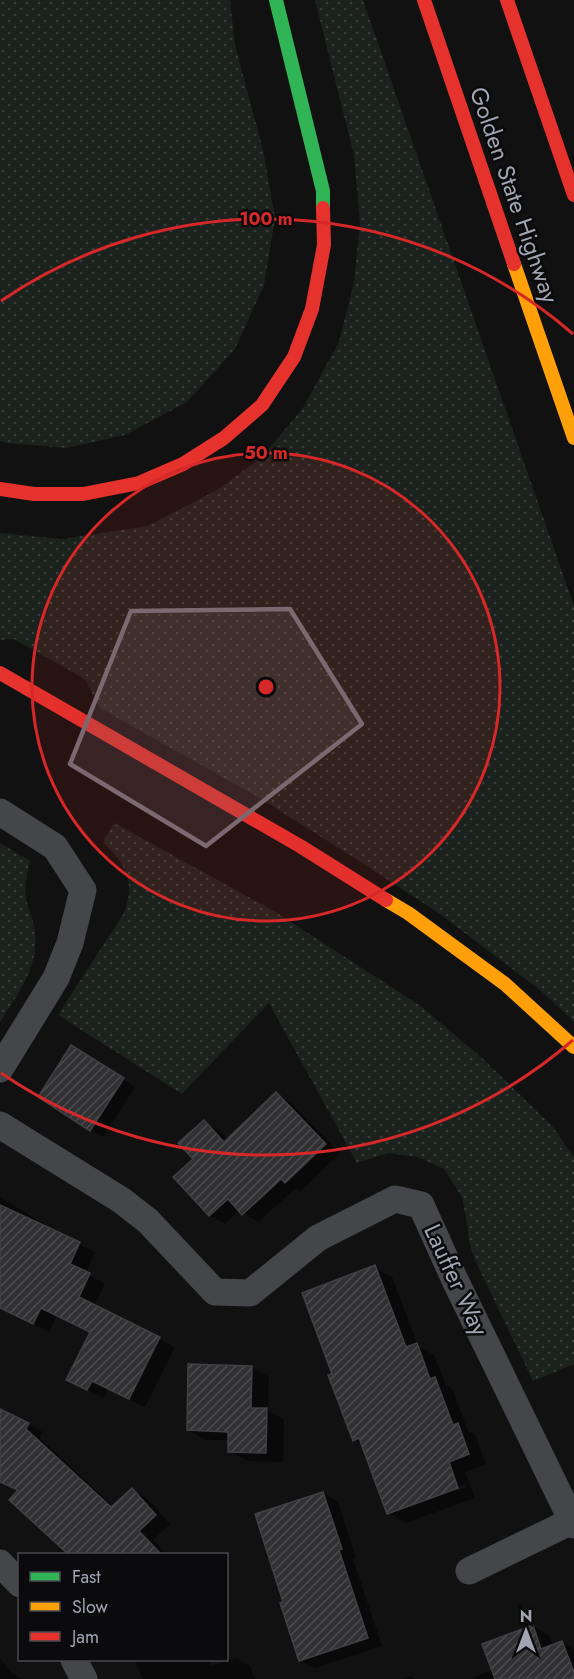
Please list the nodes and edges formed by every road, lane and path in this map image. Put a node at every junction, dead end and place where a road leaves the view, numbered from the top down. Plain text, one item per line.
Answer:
1 (276, 0) edge
2 (424, 0) edge
3 (507, 0) edge
4 (574, 195) edge
5 (574, 438) edge
6 (0, 489) edge
7 (0, 673) edge
8 (0, 812) edge
9 (574, 1047) edge
10 (0, 1069) edge
11 (0, 1125) edge
12 (573, 1523) edge
13 (0, 1563) edge
14 (469, 1571) dead end
15 (18, 1582) edge
16 (75, 1661) edge
17 (84, 1679) edge

1 - 6 highway
2 - 5 highway, Golden State Highway
3 - 4 highway
7 - 9 highway
8 - 10 street
11 - 12 street, Lauffer Way
12 - 14 street, Lauffer Way
13 - 15 street
16 - 17 street

